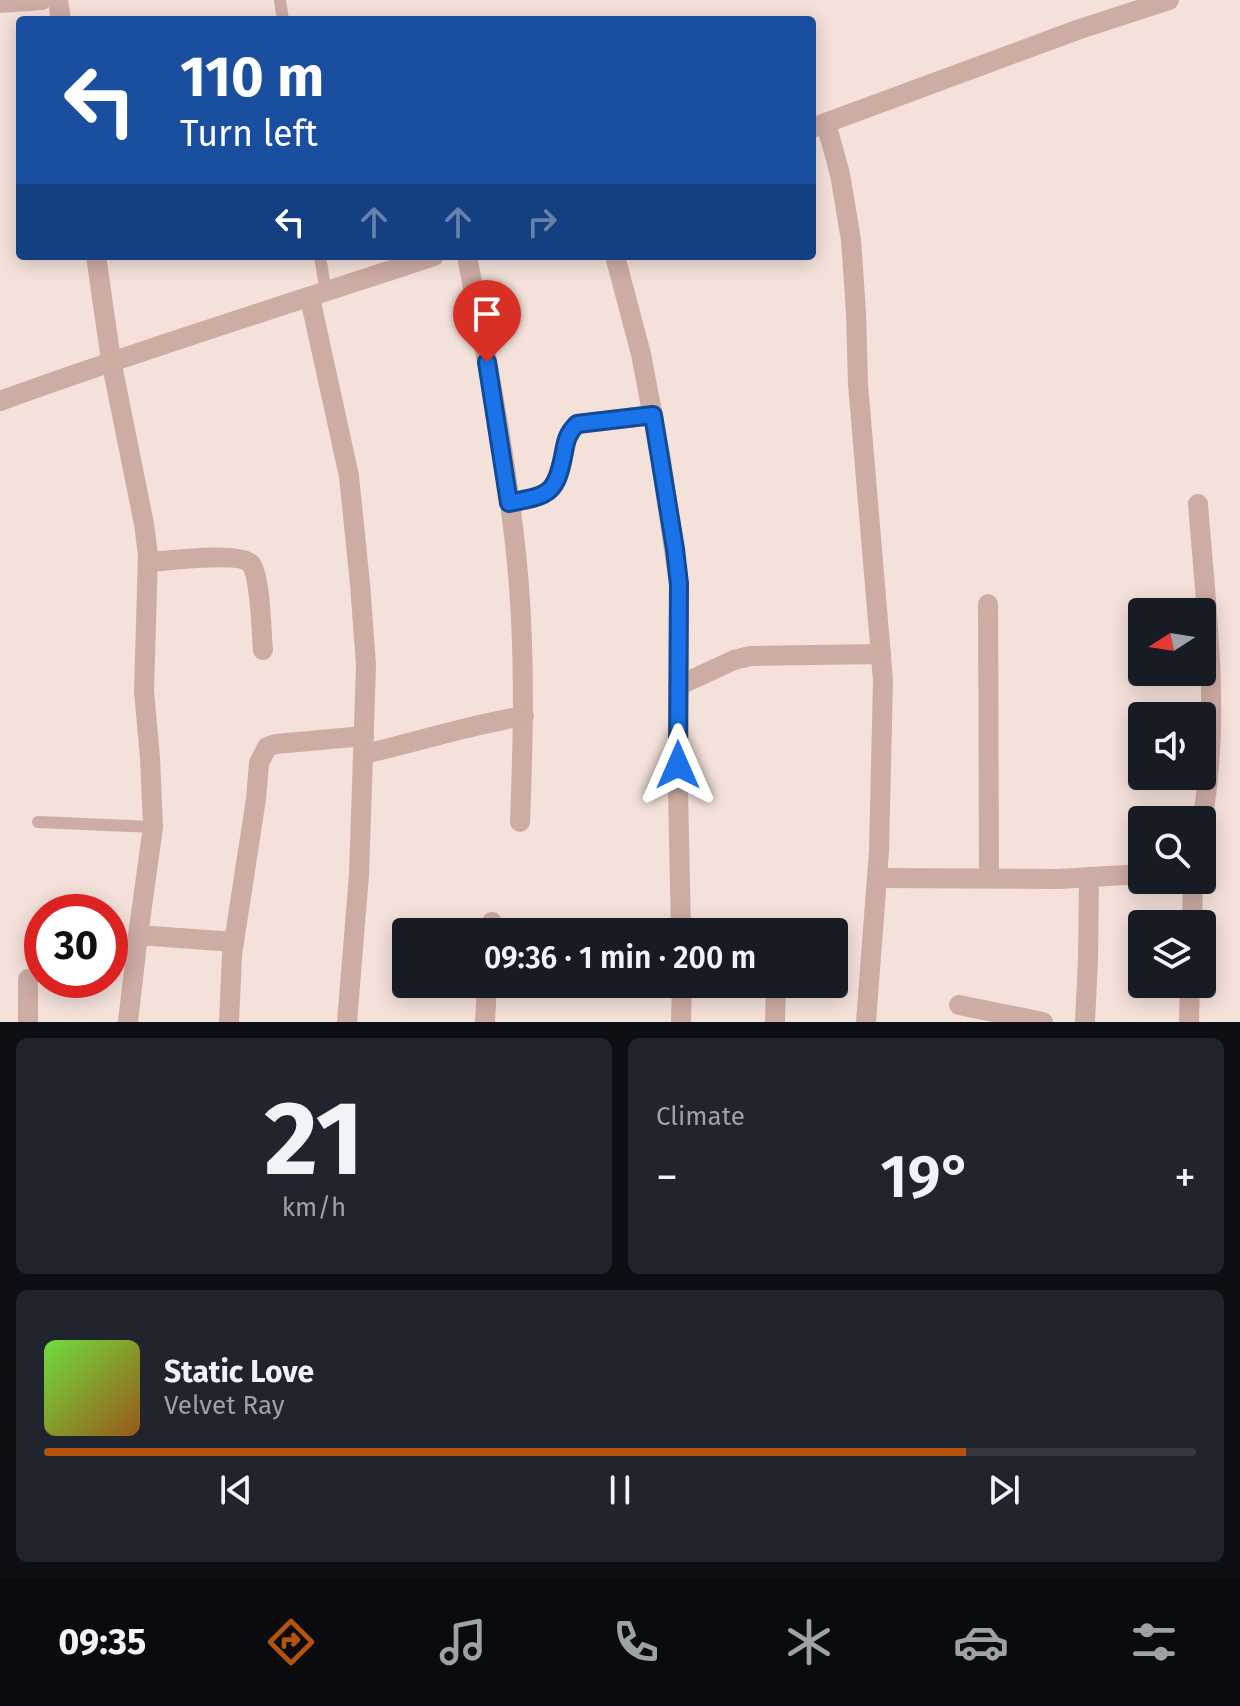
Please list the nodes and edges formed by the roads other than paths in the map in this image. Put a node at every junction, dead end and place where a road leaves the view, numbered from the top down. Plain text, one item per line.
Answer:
1 (42, 0) edge
2 (1169, 0) edge
3 (0, 3) edge
4 (819, 126) edge
5 (97, 260) edge
6 (320, 260) edge
7 (422, 260) edge
8 (468, 260) edge
9 (616, 260) edge
10 (318, 295) junction
11 (111, 360) junction
12 (0, 401) edge
13 (653, 415) junction
14 (509, 503) junction
15 (1198, 504) dead end
16 (148, 562) junction
17 (988, 604) dead end
18 (263, 650) dead end
19 (881, 654) junction
20 (678, 686) junction
21 (524, 716) junction
22 (364, 745) junction
23 (1204, 806) edge
24 (38, 822) dead end
25 (520, 822) dead end
26 (153, 827) junction
27 (1128, 875) edge
28 (1089, 877) junction
29 (878, 878) junction
30 (989, 878) junction
31 (681, 918) edge
32 (138, 935) junction
33 (234, 942) junction
34 (28, 998) edge
35 (486, 998) edge
36 (682, 998) edge
37 (776, 998) edge
38 (1190, 998) edge
39 (959, 1005) dead end
40 (28, 1022) edge
41 (128, 1022) edge
42 (229, 1022) edge
43 (347, 1022) edge
44 (485, 1022) edge
45 (681, 1022) edge
46 (775, 1022) edge
47 (866, 1022) edge
48 (1043, 1022) edge
49 (1085, 1022) edge
50 (1189, 1022) edge

1 - 3 street
2 - 4 street
4 - 19 street
5 - 11 street
6 - 10 lane
7 - 10 street
8 - 14 street
9 - 13 street
10 - 11 street
10 - 22 street
11 - 12 street
11 - 16 street
13 - 14 street
13 - 20 street
14 - 21 street
15 - 23 street
16 - 18 street
16 - 26 street
17 - 30 street
19 - 20 street
19 - 29 street
20 - 31 street
21 - 22 street
21 - 25 street
22 - 33 street
22 - 43 street
24 - 26 lane
26 - 32 street
27 - 28 street
28 - 30 street
28 - 49 street
29 - 30 street
29 - 47 street
32 - 33 street
32 - 41 street
33 - 42 street
34 - 40 street
35 - 44 street
36 - 45 street
37 - 46 street
38 - 50 street
39 - 48 street

